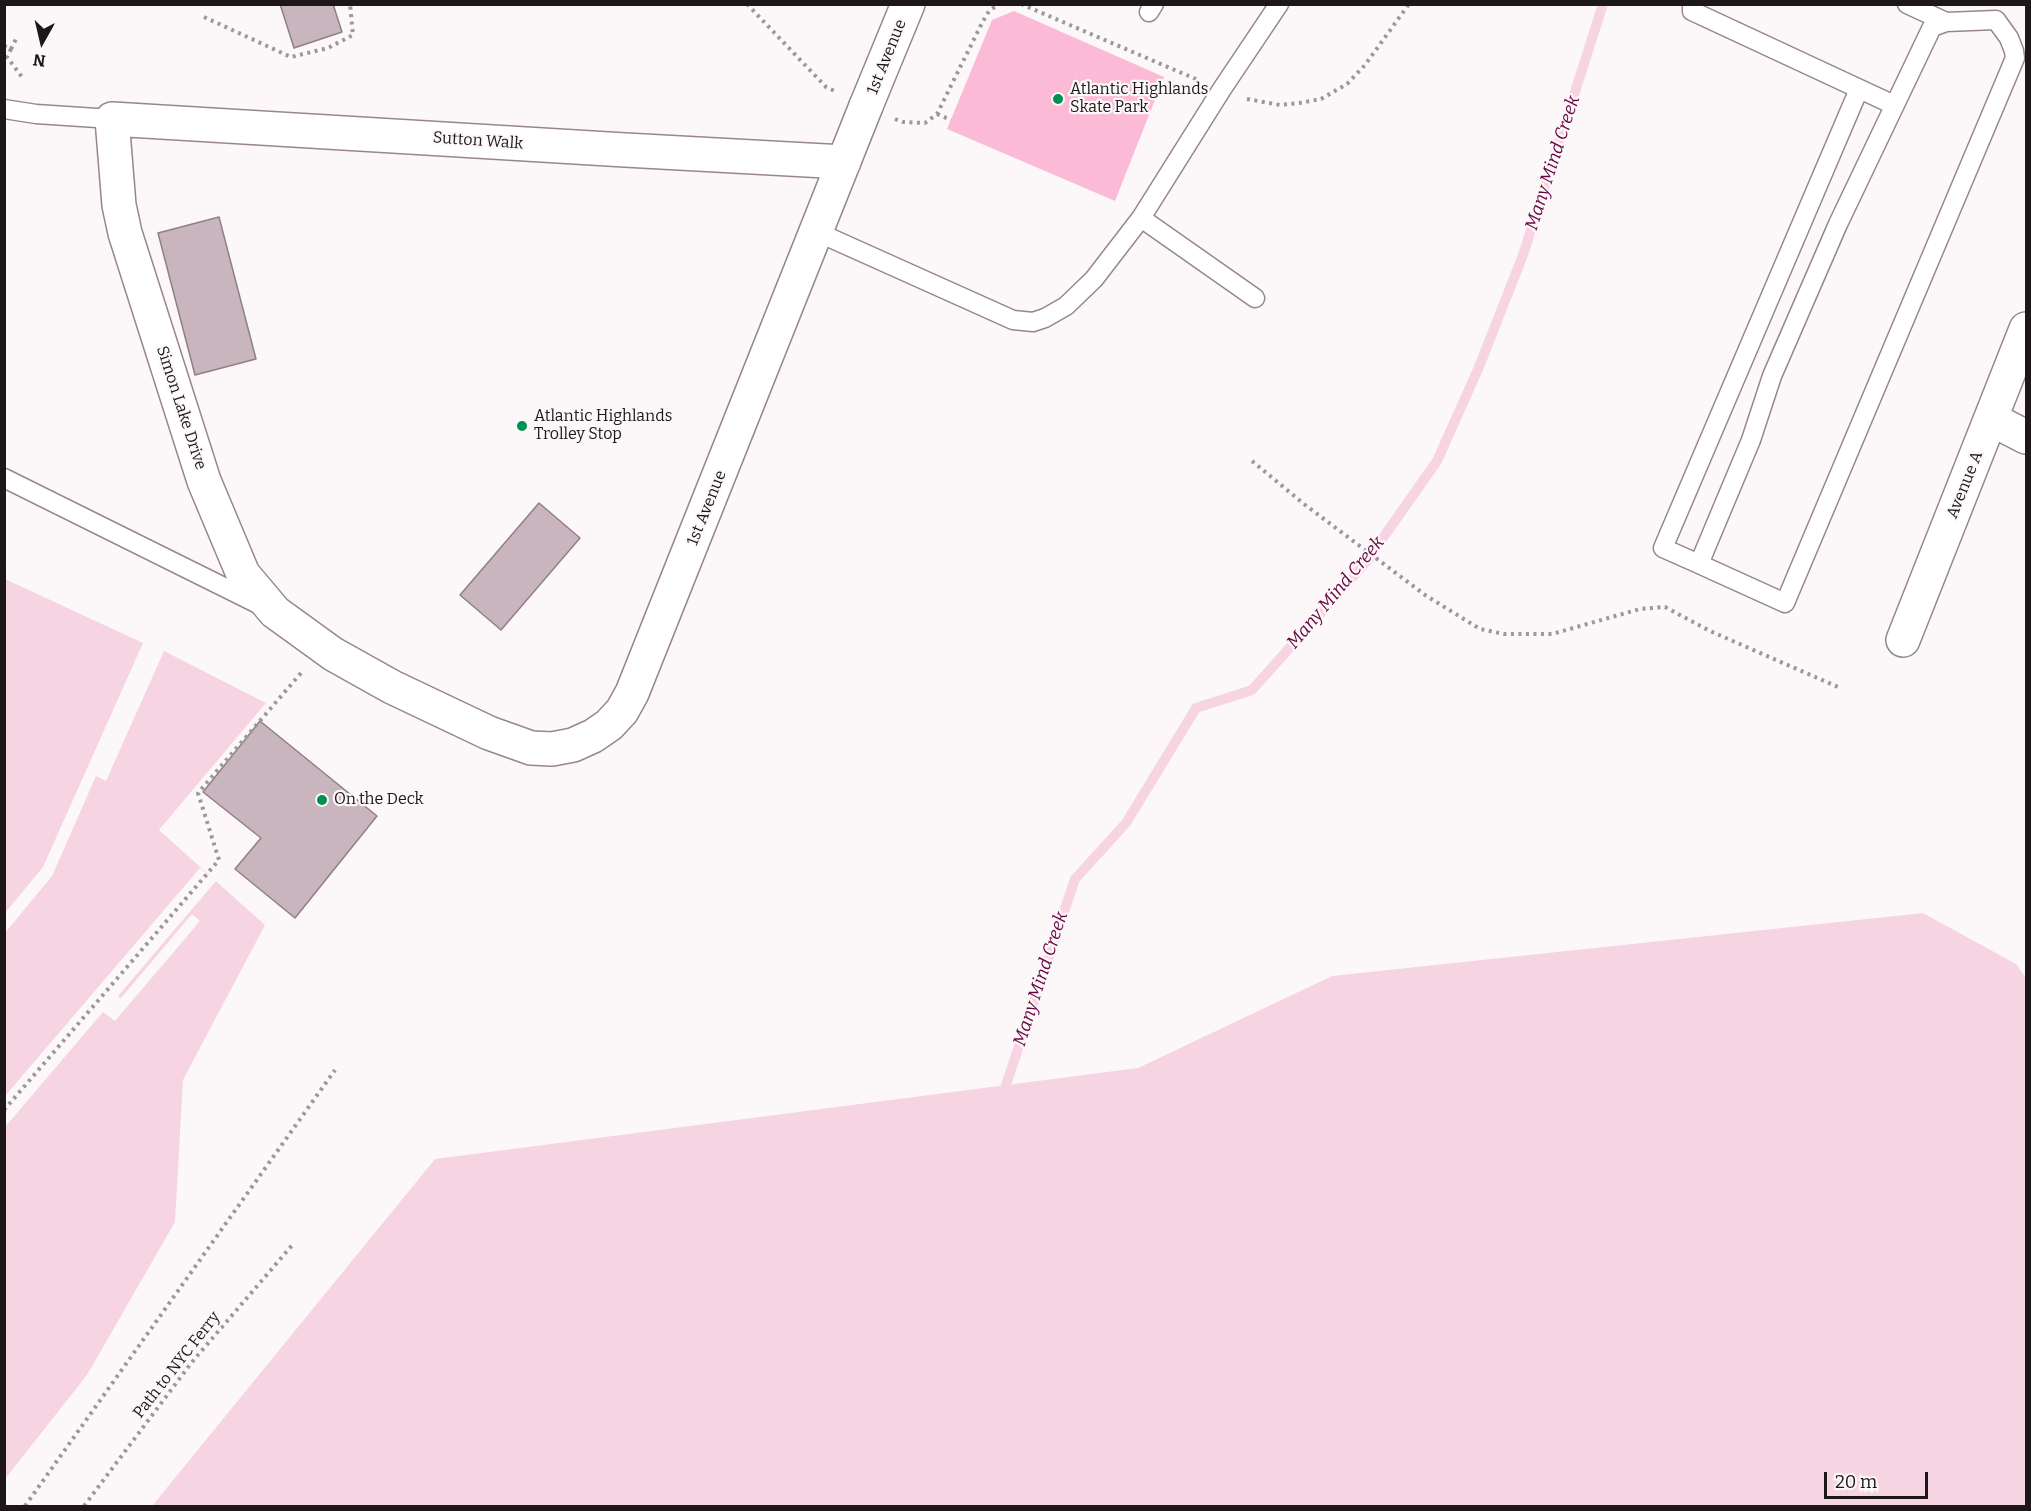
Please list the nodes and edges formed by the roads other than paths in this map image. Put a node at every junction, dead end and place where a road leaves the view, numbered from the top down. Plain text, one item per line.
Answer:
1 (908, 4) edge
2 (1279, 4) edge
3 (1692, 4) edge
4 (1907, 4) edge
5 (2001, 12) edge
6 (1946, 22) junction
7 (1859, 89) junction
8 (1894, 105) junction
9 (4, 109) edge
10 (112, 119) junction
11 (844, 162) junction
12 (1141, 218) junction
13 (817, 232) junction
14 (1255, 298) dead end
15 (2026, 329) edge
16 (1991, 419) junction
17 (2026, 437) edge
18 (4, 478) edge
19 (1699, 564) junction
20 (275, 612) junction
21 (1903, 640) dead end
22 (328, 650) joint

1 - 11 street, 1st Avenue
2 - 12 lane
3 - 7 lane
4 - 6 lane
5 - 6 lane
5 - 19 lane
6 - 8 lane
7 - 8 lane
7 - 19 lane
8 - 19 lane
9 - 10 lane
10 - 11 street, Sutton Walk
10 - 20 street, Simon Lake Drive
11 - 13 street, 1st Avenue
12 - 13 lane
12 - 14 lane
13 - 22 street, 1st Avenue
15 - 16 street, Avenue A
16 - 17 street
16 - 21 street, Avenue A
18 - 20 lane
20 - 22 street, Simon Lake Drive

